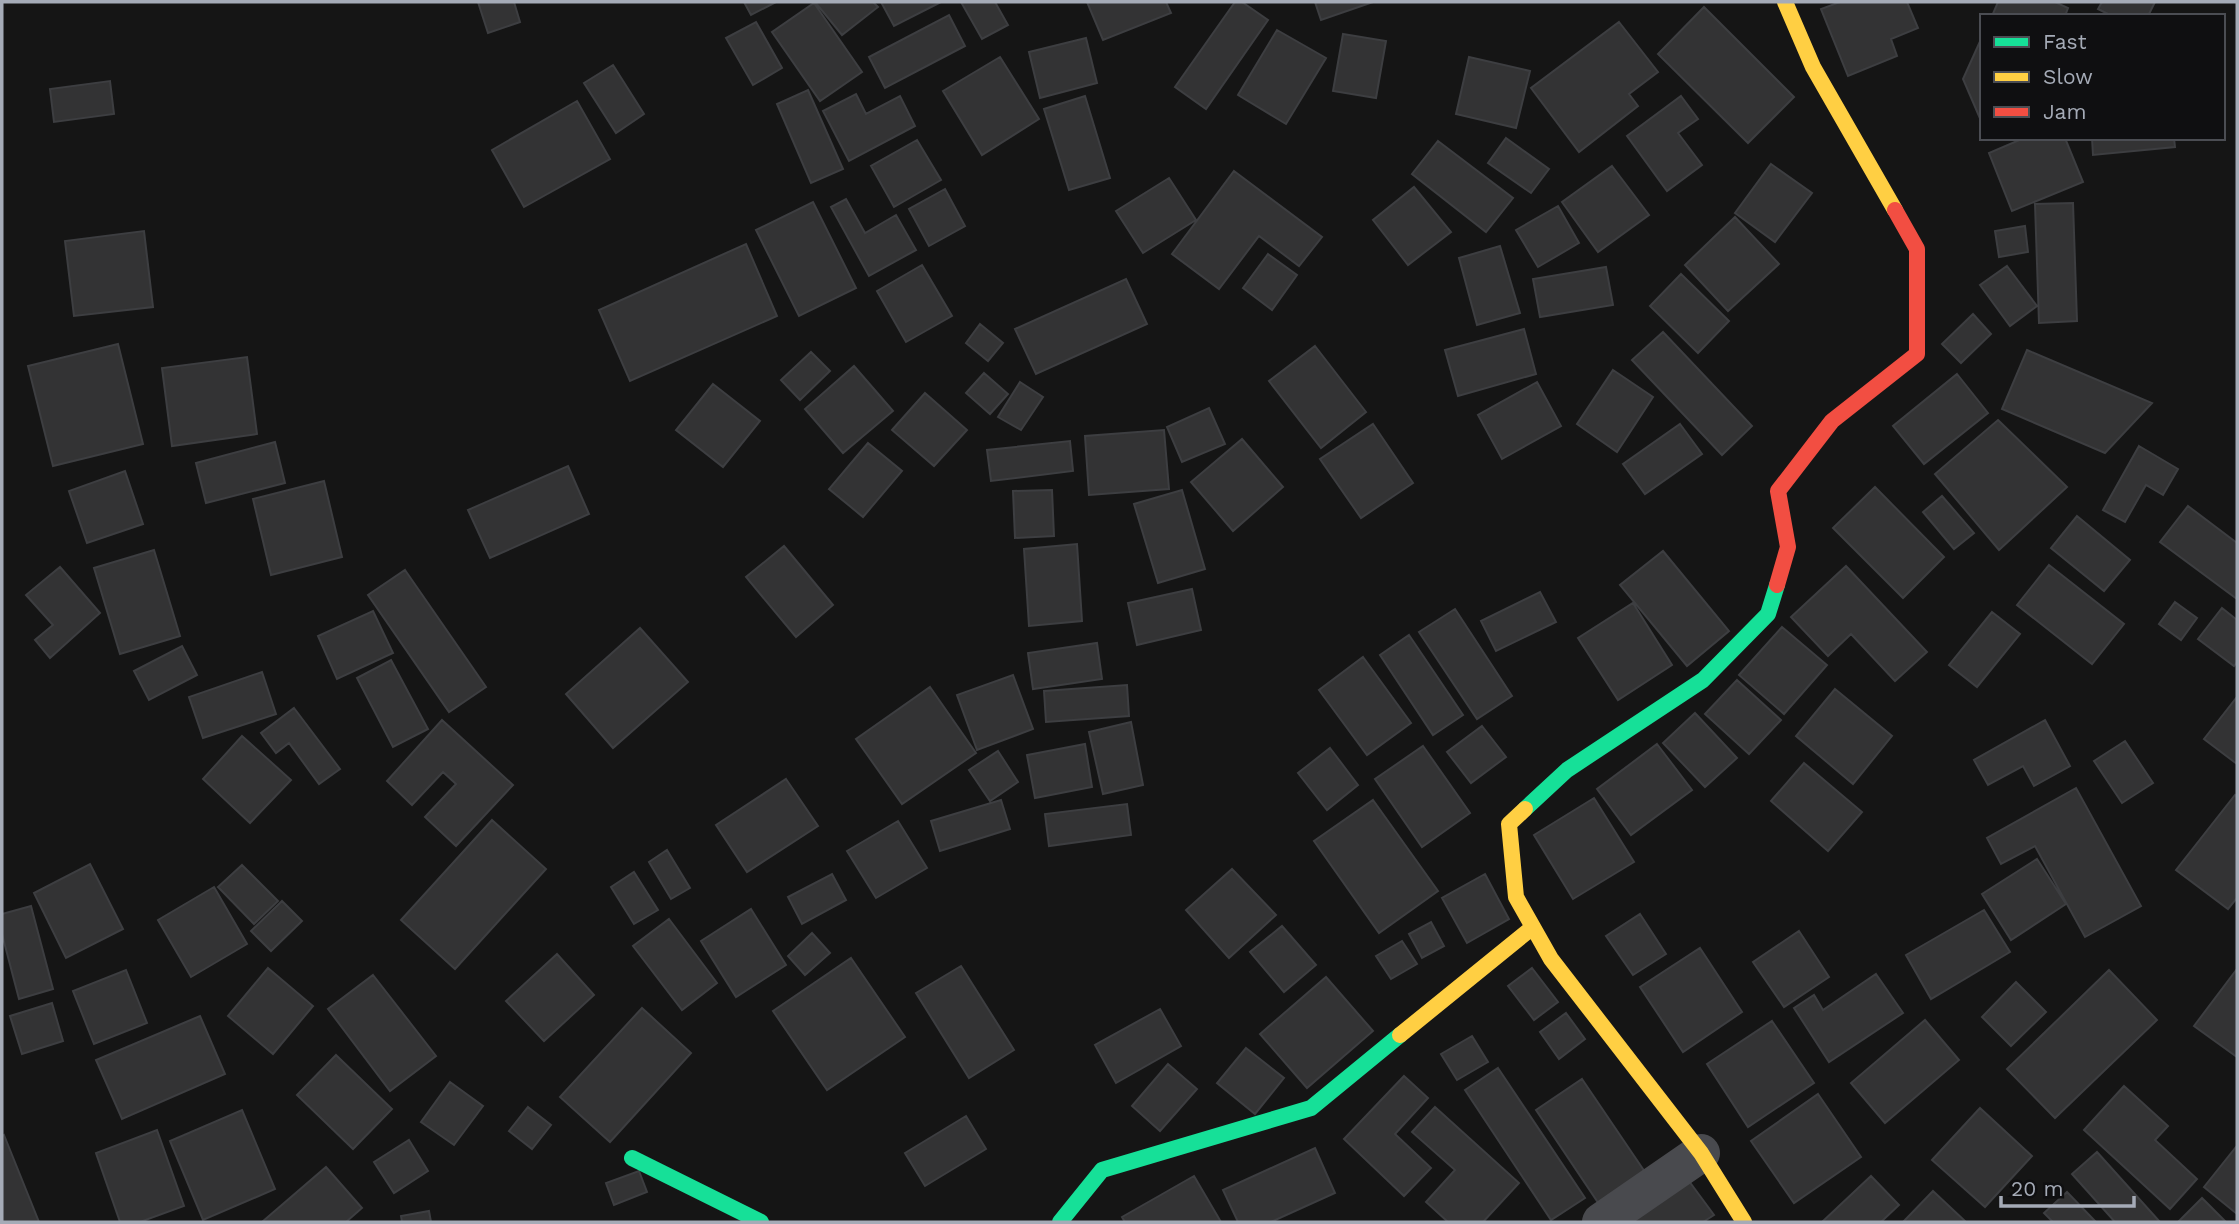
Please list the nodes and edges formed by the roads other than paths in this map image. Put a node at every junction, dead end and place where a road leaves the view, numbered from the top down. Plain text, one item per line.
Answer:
1 (1785, 2) edge
2 (1532, 927) junction
3 (1701, 1153) junction
4 (632, 1158) dead end
5 (761, 1222) edge
6 (1060, 1222) edge
7 (1601, 1222) edge
8 (1744, 1222) edge

1 - 2 street
2 - 3 street
2 - 6 street
3 - 7 street
3 - 8 street
4 - 5 street

